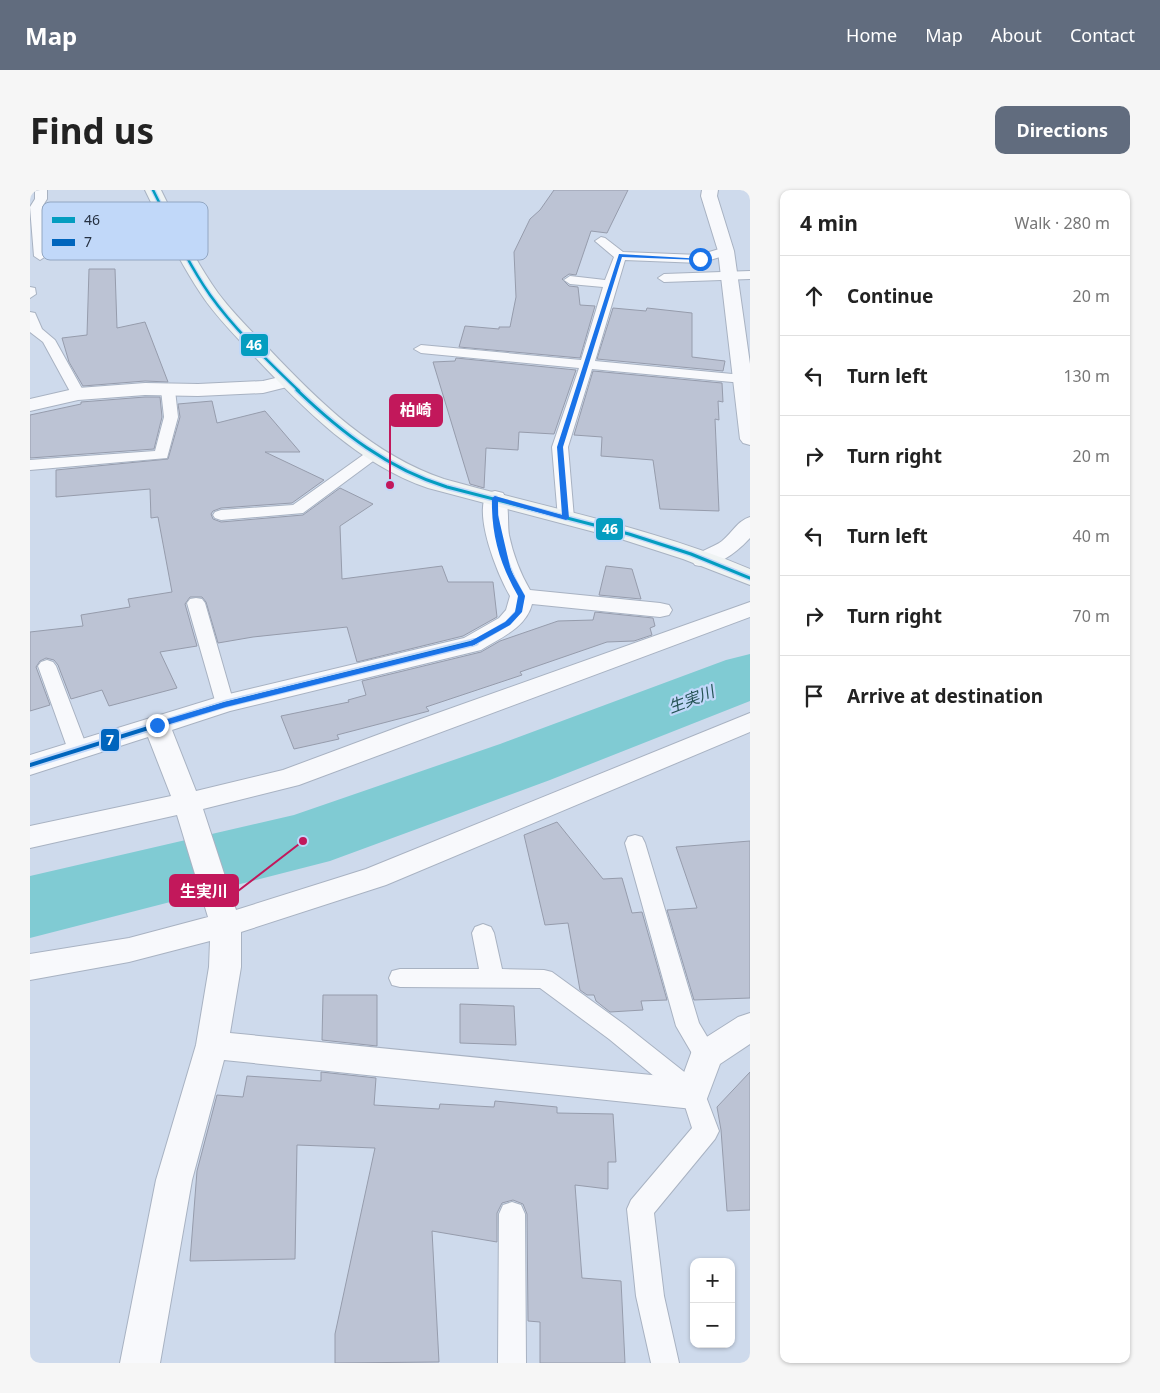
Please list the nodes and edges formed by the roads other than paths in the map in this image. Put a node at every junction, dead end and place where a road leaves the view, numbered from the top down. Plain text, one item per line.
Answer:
1 (41, 190) edge
2 (152, 190) edge
3 (710, 190) edge
4 (158, 202) edge
5 (33, 208) edge
6 (601, 241) dead end
7 (726, 251) junction
8 (40, 256) dead end
9 (620, 256) junction
10 (189, 260) edge
11 (729, 275) junction
12 (750, 275) edge
13 (664, 278) dead end
14 (570, 280) dead end
15 (610, 284) junction
16 (30, 316) edge
17 (421, 349) dead end
18 (587, 364) junction
19 (743, 379) junction
20 (288, 381) junction
21 (168, 390) junction
22 (78, 394) junction
23 (30, 405) edge
24 (750, 439) edge
25 (374, 453) junction
26 (30, 465) edge
27 (495, 498) junction
28 (221, 516) dead end
29 (566, 518) junction
30 (750, 524) edge
31 (702, 560) junction
32 (750, 578) edge
33 (522, 596) junction
34 (196, 603) dead end
35 (750, 609) edge
36 (660, 610) dead end
37 (47, 666) dead end
38 (225, 704) junction
39 (750, 722) edge
40 (157, 725) junction
41 (78, 750) junction
42 (30, 765) edge
43 (188, 803) junction
44 (30, 837) edge
45 (635, 843) dead end
46 (226, 925) junction
47 (483, 933) dead end
48 (30, 967) edge
49 (400, 978) dead end
50 (493, 979) junction
51 (750, 1027) edge
52 (212, 1045) junction
53 (706, 1055) junction
54 (692, 1094) junction
55 (512, 1214) dead end
56 (140, 1363) edge
57 (512, 1363) edge
58 (665, 1363) edge

1 - 5 lane
2 - 4 street
3 - 7 street
5 - 8 lane
6 - 9 lane
7 - 9 lane
7 - 11 street
9 - 15 lane
10 - 20 street
11 - 12 lane
11 - 13 lane
11 - 19 street
14 - 15 lane
15 - 18 lane
16 - 22 lane
17 - 18 lane
18 - 19 lane
18 - 29 lane
19 - 24 street
20 - 21 street
20 - 25 street
21 - 22 street
21 - 26 lane
22 - 23 street
25 - 27 street
25 - 28 lane
27 - 29 street
27 - 33 street
29 - 31 street
30 - 31 street
31 - 32 street
33 - 36 street
33 - 38 street
34 - 38 lane
35 - 43 street
37 - 41 lane
38 - 40 street
39 - 46 street
40 - 41 street
40 - 43 street
41 - 42 street
43 - 44 street
43 - 46 street
45 - 53 lane
46 - 48 street
46 - 52 street
47 - 50 lane
49 - 50 lane
50 - 54 lane
51 - 53 street
52 - 54 street
52 - 56 street
53 - 54 street
54 - 58 lane
55 - 57 lane

